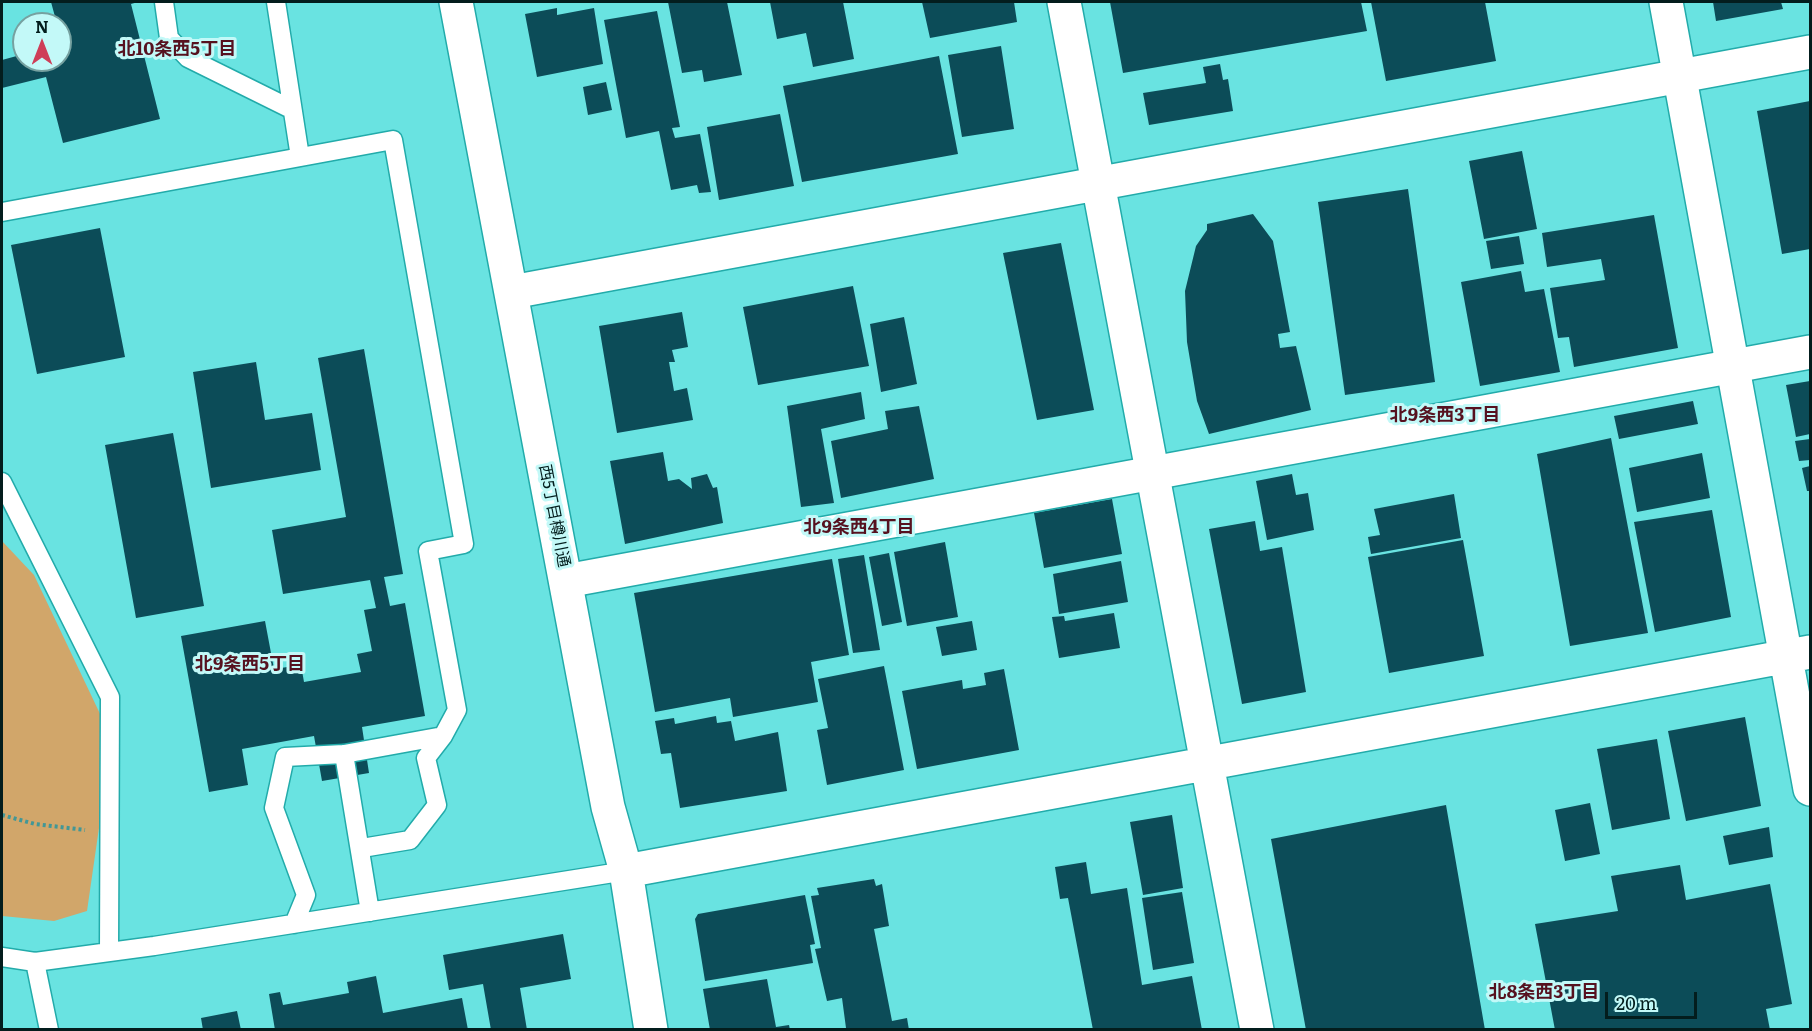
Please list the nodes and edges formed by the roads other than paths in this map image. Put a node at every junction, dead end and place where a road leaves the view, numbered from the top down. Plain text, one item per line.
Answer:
1 (164, 2) edge
2 (276, 2) edge
3 (459, 2) edge
4 (1064, 2) edge
5 (1666, 2) edge
6 (1810, 52) edge
7 (1680, 76) junction
8 (291, 109) junction
9 (300, 157) junction
10 (1097, 184) junction
11 (2, 212) edge
12 (512, 292) junction
13 (1810, 352) edge
14 (1733, 367) junction
15 (1153, 473) junction
16 (2, 482) edge
17 (566, 581) junction
18 (1799, 654) edge
19 (443, 736) junction
20 (344, 754) junction
21 (1206, 764) junction
22 (1810, 789) edge
23 (362, 848) junction
24 (626, 871) junction
25 (370, 912) junction
26 (294, 924) junction
27 (109, 951) junction
28 (2, 957) edge
29 (35, 962) junction
30 (49, 1029) edge
31 (651, 1029) edge
32 (1257, 1029) edge

1 - 8 lane
2 - 8 lane
3 - 12 street, 西5丁目樽川通
4 - 10 street
5 - 7 street
6 - 7 street
7 - 10 street
7 - 14 street
8 - 9 lane
9 - 11 lane
9 - 19 lane
10 - 12 street
10 - 15 street
12 - 17 street, 西5丁目樽川通
13 - 14 street
14 - 15 street
14 - 18 street
15 - 17 street
15 - 21 street
16 - 27 lane
17 - 24 street, 西5丁目樽川通
18 - 21 street
18 - 22 street
19 - 20 lane
19 - 23 lane
20 - 23 lane
20 - 26 lane
21 - 24 street
21 - 32 street
23 - 25 lane
24 - 25 lane
24 - 31 street, 西5丁目樽川通
25 - 26 lane
26 - 27 lane
27 - 29 lane
28 - 29 lane
29 - 30 lane

